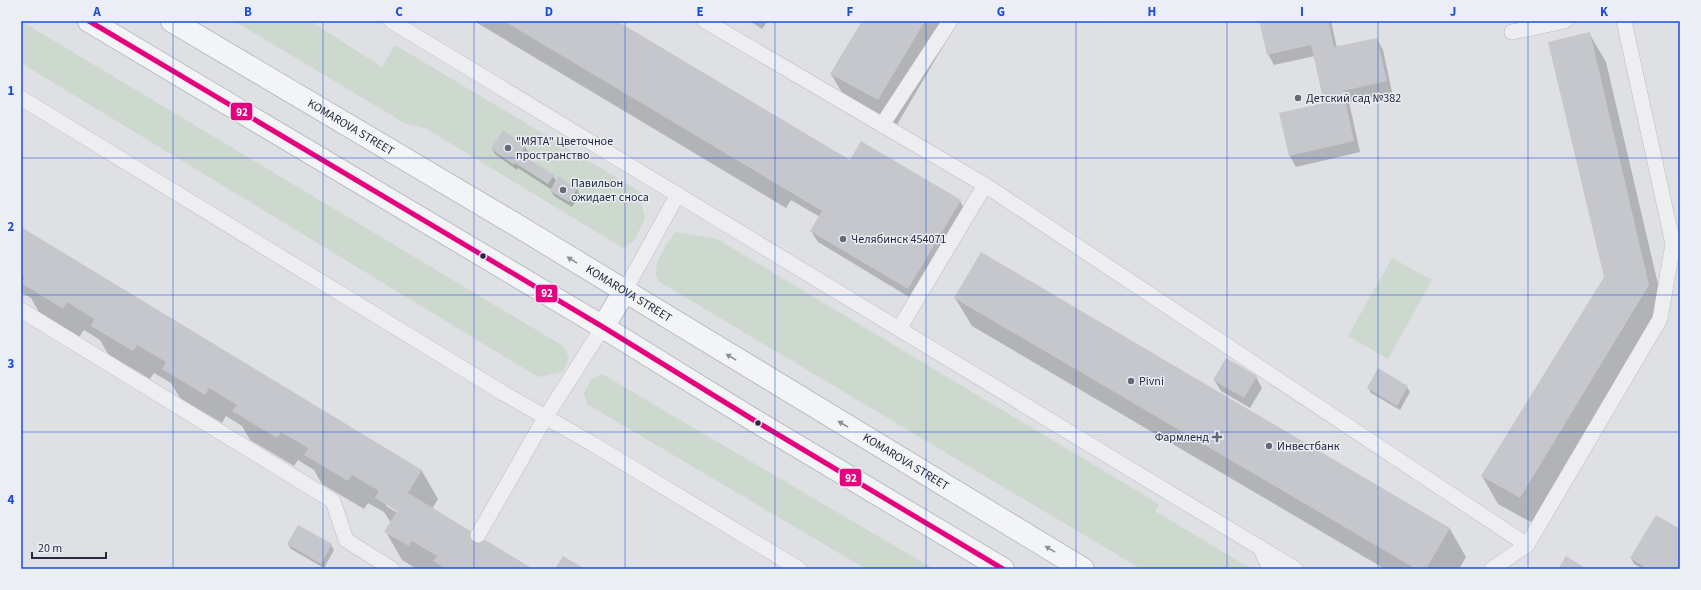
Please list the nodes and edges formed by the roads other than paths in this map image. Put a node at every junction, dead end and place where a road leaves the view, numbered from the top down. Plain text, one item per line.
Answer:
1 (89, 21) edge
2 (172, 21) edge
3 (391, 21) edge
4 (705, 21) edge
5 (950, 21) edge
6 (1565, 21) edge
7 (1624, 21) edge
8 (1512, 32) dead end
9 (21, 98) edge
10 (882, 125) junction
11 (985, 185) junction
12 (678, 194) junction
13 (624, 292) junction
14 (21, 310) edge
15 (602, 327) junction
16 (899, 329) junction
17 (545, 418) junction
18 (478, 535) dead end
19 (1527, 545) junction
20 (1260, 547) junction
21 (392, 569) edge
22 (799, 569) edge
23 (1003, 569) edge
24 (1083, 569) edge
25 (1270, 569) edge
26 (1295, 569) edge
27 (1492, 569) edge

1 - 15 main road
13 -> 2 main road, KOMAROVA STREET
3 - 12 lane
4 - 10 lane
5 - 10 lane
6 - 8 lane
7 - 19 lane
9 - 17 lane
10 - 11 lane
11 - 16 lane
11 - 19 lane
12 - 13 lane
12 - 16 lane
13 - 15 main road
24 -> 13 main road, KOMAROVA STREET
14 - 21 lane
15 - 17 lane
15 - 23 main road
16 - 20 lane
17 - 18 lane
17 - 22 lane
19 - 27 lane
20 - 25 lane
20 - 26 lane

